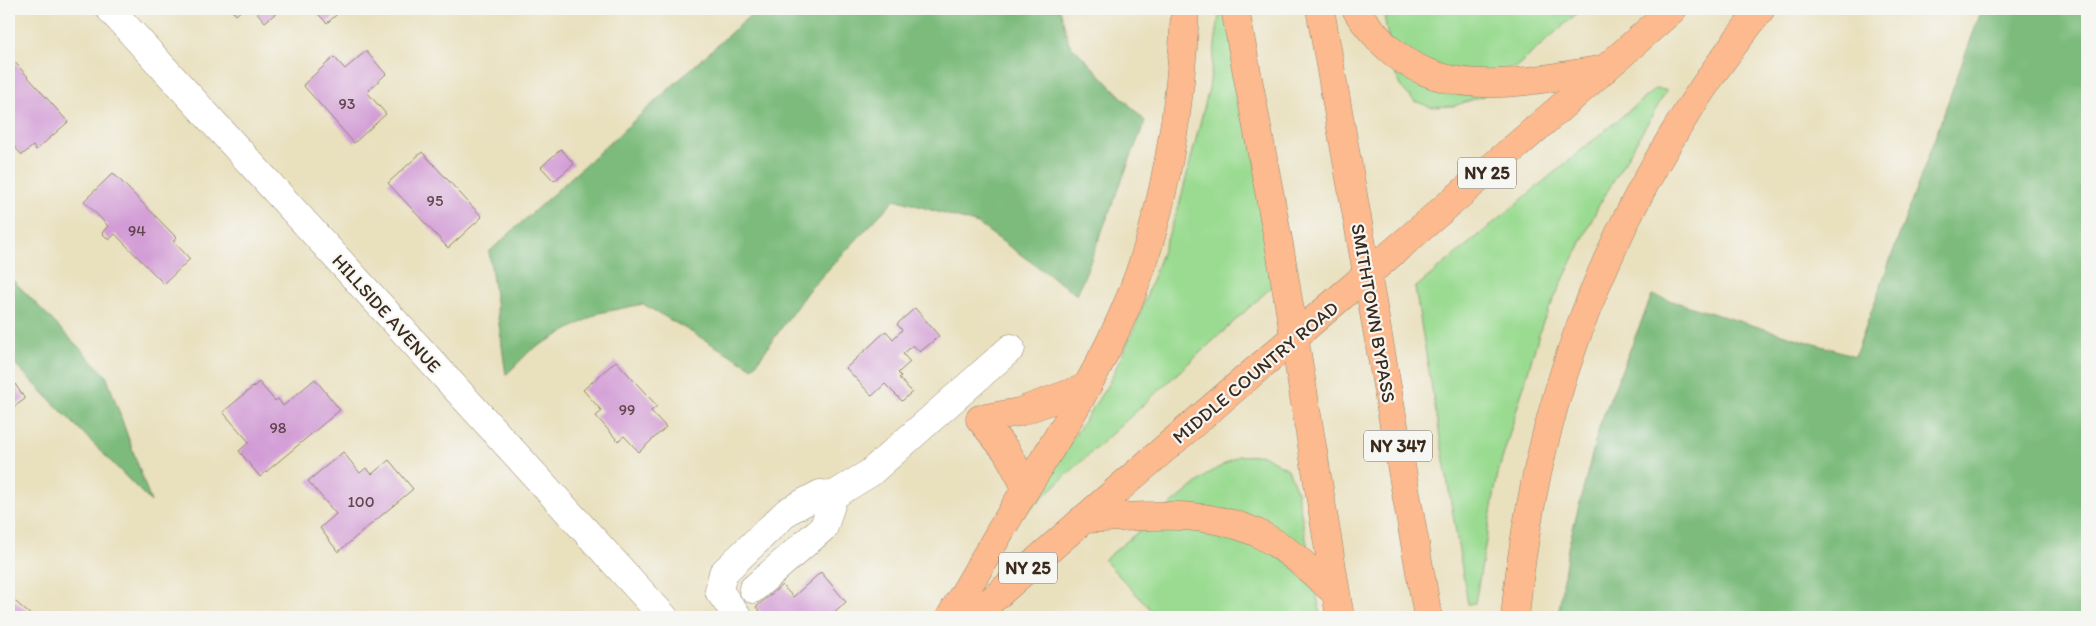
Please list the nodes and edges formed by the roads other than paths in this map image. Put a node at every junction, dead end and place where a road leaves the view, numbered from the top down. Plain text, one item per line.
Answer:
1 (110, 9) edge
2 (1185, 9) edge
3 (1235, 9) edge
4 (1320, 9) edge
5 (1356, 9) edge
6 (1673, 9) edge
7 (1761, 9) edge
8 (1605, 69) junction
9 (1368, 275) junction
10 (1294, 338) junction
11 (1011, 348) dead end
12 (1087, 387) junction
13 (939, 411) junction
14 (980, 419) junction
15 (1026, 488) junction
16 (834, 495) junction
17 (1082, 519) junction
18 (753, 589) dead end
19 (1338, 605) edge
20 (664, 617) edge
21 (738, 617) edge
22 (950, 617) edge
23 (973, 617) edge
24 (1428, 617) edge
25 (1515, 617) edge

1 - 20 street, HILLSIDE AVENUE
2 - 12 main road
3 - 10 main road
4 - 9 main road, SMITHTOWN BYPASS / NY 347
5 - 8 main road
6 - 8 main road, MIDDLE COUNTRY ROAD / NY 25
7 - 25 main road
8 - 9 main road, MIDDLE COUNTRY ROAD / NY 25
9 - 10 main road, MIDDLE COUNTRY ROAD / NY 25
9 - 24 main road, SMITHTOWN BYPASS / NY 347
10 - 17 main road, MIDDLE COUNTRY ROAD / NY 25
10 - 19 main road
11 - 13 street
12 - 14 main road
12 - 15 main road
13 - 14 street
13 - 16 street
14 - 15 main road
15 - 22 main road
16 - 18 street
16 - 21 street
17 - 19 main road
17 - 23 main road, MIDDLE COUNTRY ROAD / NY 25

